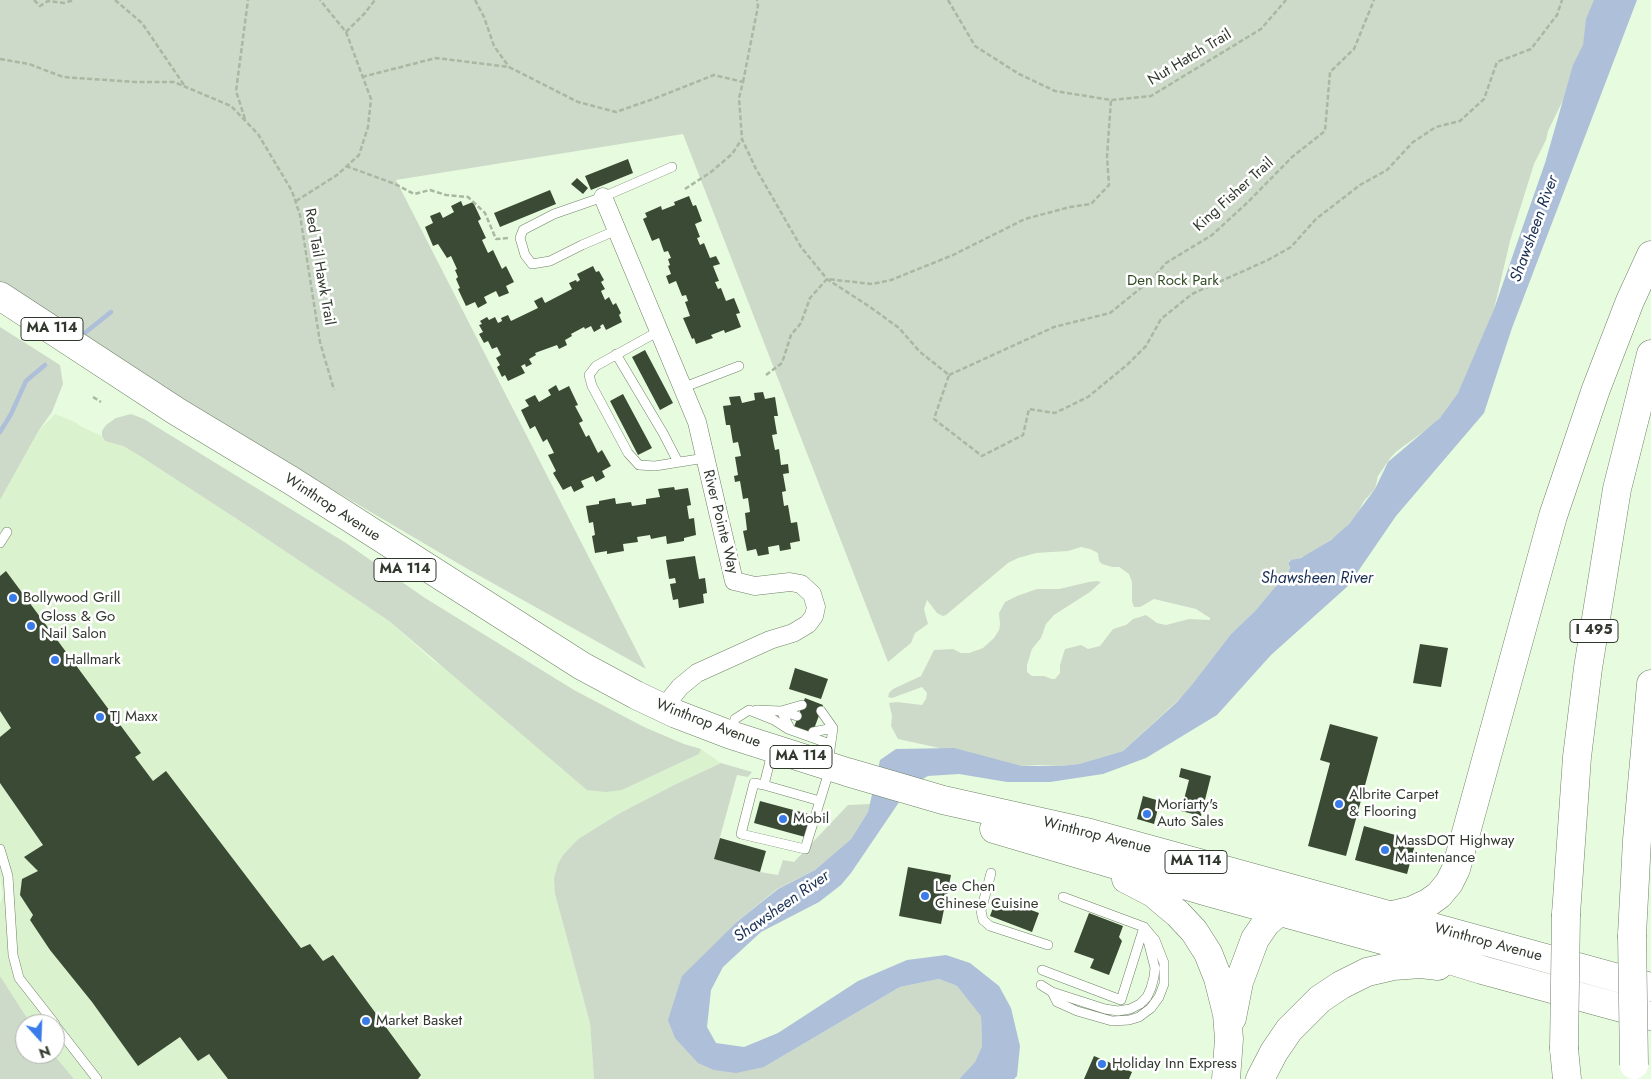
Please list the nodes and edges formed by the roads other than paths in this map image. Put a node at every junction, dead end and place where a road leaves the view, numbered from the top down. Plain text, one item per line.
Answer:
1 (672, 168) dead end
2 (603, 197) junction
3 (617, 230) junction
4 (1651, 255) edge
5 (0, 296) edge
6 (0, 318) edge
7 (659, 331) junction
8 (616, 354) junction
9 (1651, 354) edge
10 (739, 366) dead end
11 (682, 388) junction
12 (705, 458) junction
13 (678, 462) junction
14 (8, 532) dead end
15 (0, 543) edge
16 (1651, 684) edge
17 (802, 705) dead end
18 (749, 710) junction
19 (781, 711) junction
20 (821, 711) dead end
21 (660, 713) junction
22 (815, 728) dead end
23 (832, 728) junction
24 (728, 741) junction
25 (782, 741) junction
26 (826, 772) junction
27 (910, 797) junction
28 (0, 849) edge
29 (1651, 857) edge
30 (1093, 858) junction
31 (992, 874) dead end
32 (1634, 879) junction
33 (1302, 893) junction
34 (1063, 897) dead end
35 (1279, 911) junction
36 (1388, 916) junction
37 (1144, 927) junction
38 (1048, 945) dead end
39 (1042, 970) dead end
40 (1482, 970) junction
41 (1041, 985) dead end
42 (1651, 988) edge
43 (47, 1014) edge
44 (1651, 1016) edge
45 (1228, 1034) junction
46 (65, 1037) edge
47 (1564, 1049) junction
48 (1635, 1072) edge
49 (97, 1079) edge
50 (1226, 1079) edge
51 (1260, 1079) edge
52 (1560, 1079) edge
53 (1567, 1079) edge

1 - 2 lane
2 - 3 street, River Pointe Way
2 - 3 lane
3 - 7 street, River Pointe Way
4 - 36 highway
5 - 21 highway, Winthrop Avenue / MA 114
6 - 21 highway, Winthrop Avenue / MA 114
7 - 8 lane
7 - 11 street, River Pointe Way
8 - 13 lane
8 - 13 lane
9 - 47 highway, I 495, bridge
10 - 11 lane
11 - 12 street, River Pointe Way
12 - 13 lane
12 - 21 street, River Pointe Way
14 - 15 lane
16 - 32 highway
17 - 19 lane
18 - 19 lane
18 - 24 lane
18 - 25 lane
19 - 25 lane
20 - 23 lane
21 - 24 highway, Winthrop Avenue / MA 114
22 - 23 lane
23 - 26 lane
24 - 25 highway, Winthrop Avenue / MA 114
25 - 26 highway, Winthrop Avenue / MA 114
25 - 26 lane
25 - 26 lane
26 - 27 highway, Winthrop Avenue / MA 114
27 - 30 highway, Winthrop Avenue / MA 114
27 - 33 highway, Winthrop Avenue / MA 114
28 - 43 lane
29 - 32 highway
30 - 35 highway, Winthrop Avenue / MA 114
30 - 45 highway
31 - 38 lane
32 - 48 highway, bridge
33 - 35 highway
33 - 36 highway, Winthrop Avenue / MA 114
34 - 37 lane
35 - 40 highway, Winthrop Avenue / MA 114
35 - 45 highway
36 - 42 highway, Winthrop Avenue / MA 114
37 - 39 lane
37 - 41 lane
40 - 44 highway, Winthrop Avenue / MA 114
40 - 51 highway
45 - 50 highway
46 - 49 lane
47 - 52 highway
47 - 53 highway, I 495

